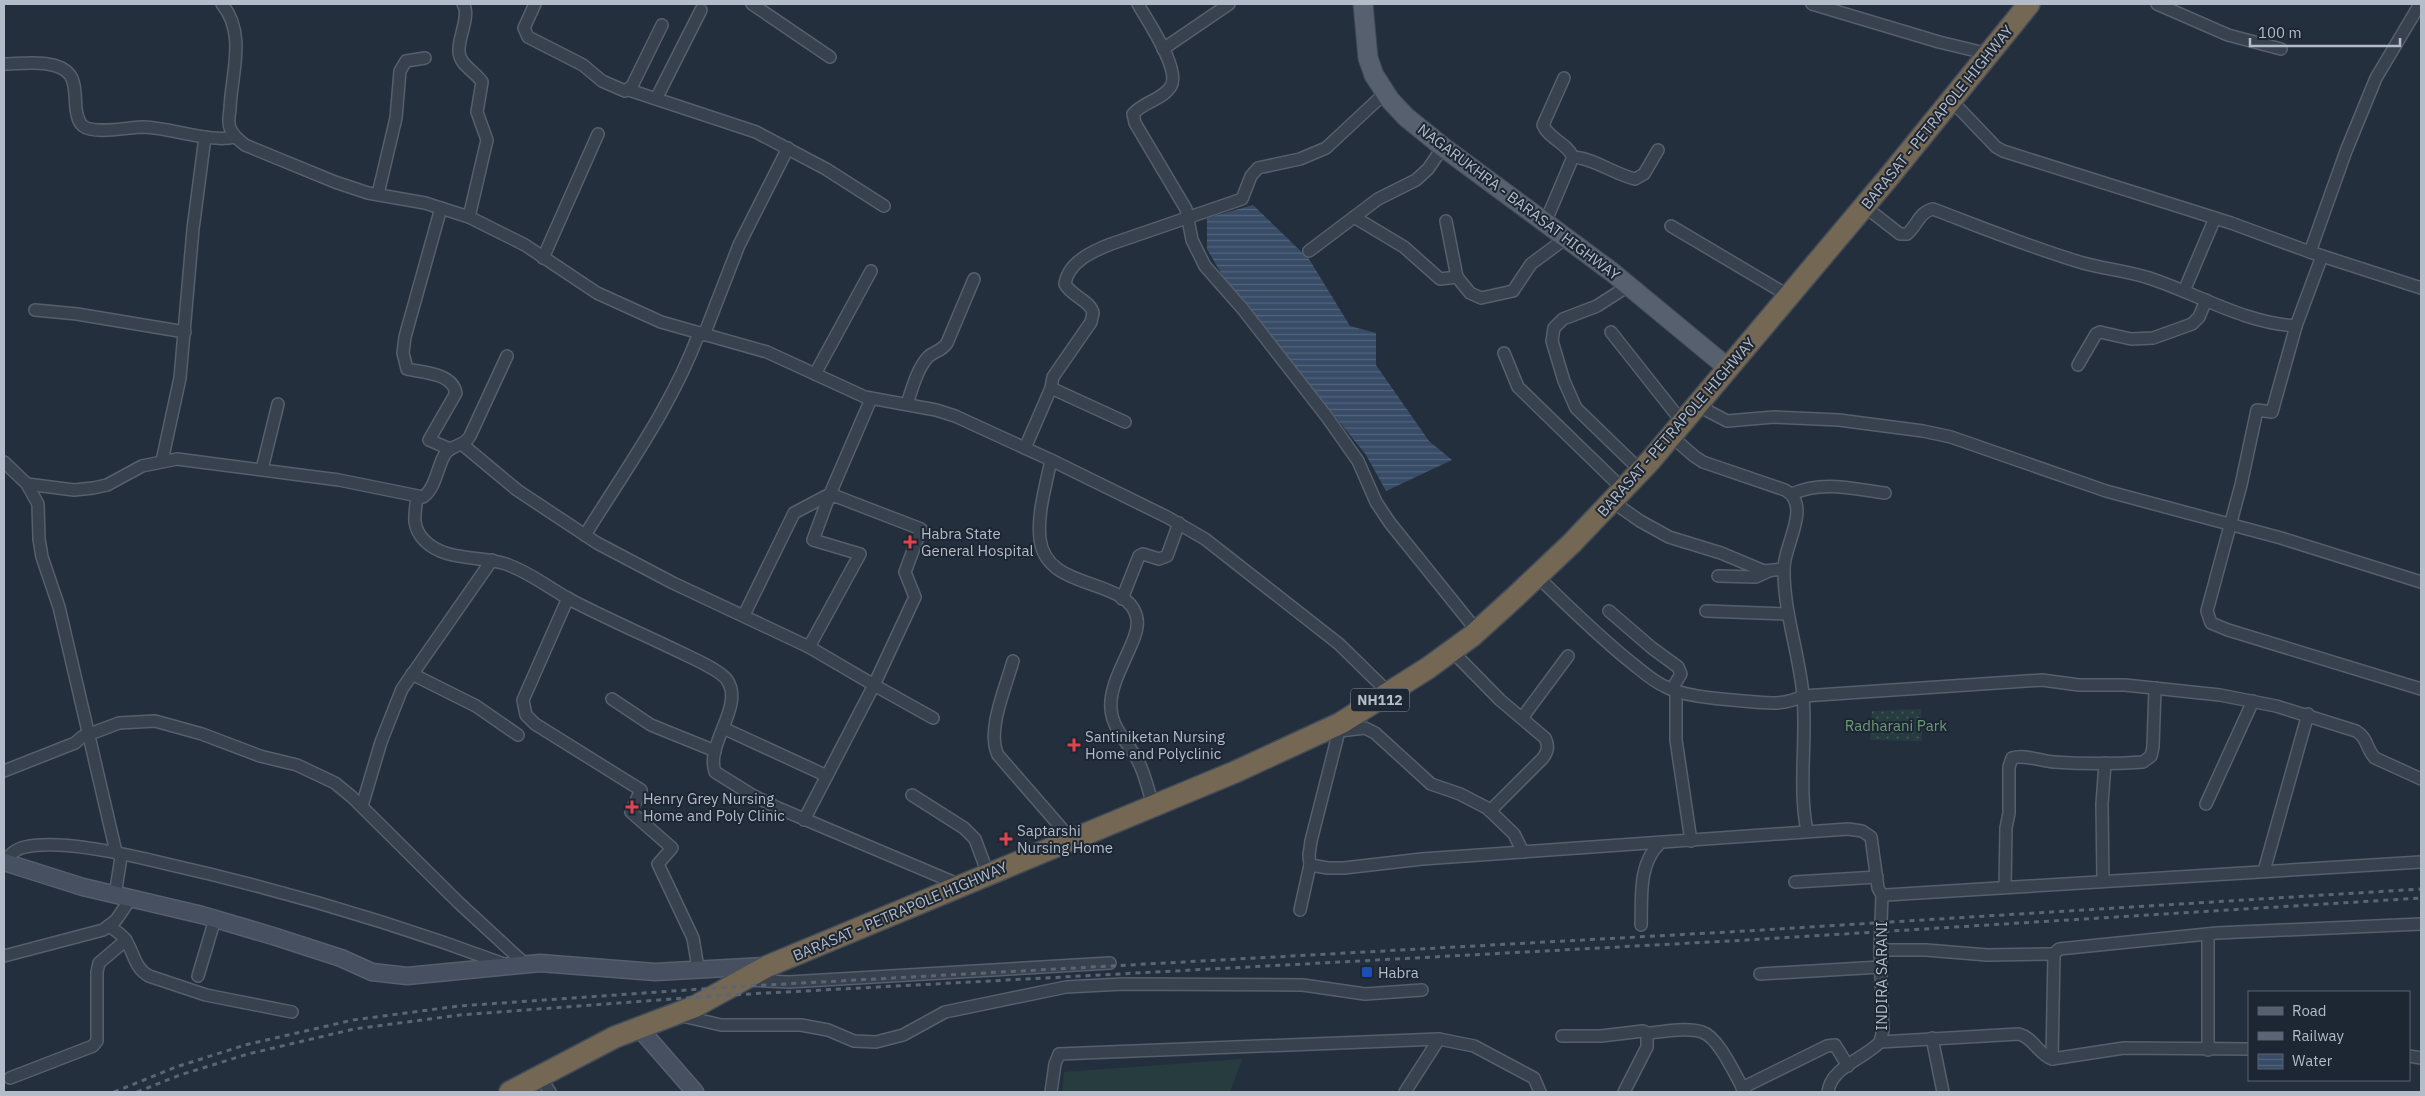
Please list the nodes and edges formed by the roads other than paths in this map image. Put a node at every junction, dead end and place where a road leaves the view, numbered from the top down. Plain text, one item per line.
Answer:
1 (222, 4) edge
2 (463, 4) edge
3 (535, 4) edge
4 (752, 4) edge
5 (1138, 4) edge
6 (1363, 4) edge
7 (1812, 4) edge
8 (2029, 4) edge
9 (2157, 4) edge
10 (2420, 4) edge
11 (1224, 5) edge
12 (701, 10) dead end
13 (662, 25) dead end
14 (1164, 49) junction
15 (2281, 49) dead end
16 (1989, 54) junction
17 (830, 57) dead end
18 (425, 58) dead end
19 (4, 64) edge
20 (1564, 78) dead end
21 (629, 90) junction
22 (1385, 93) junction
23 (656, 99) junction
24 (1951, 100) junction
25 (598, 134) dead end
26 (205, 136) junction
27 (235, 137) junction
28 (1443, 147) junction
29 (788, 148) junction
30 (1658, 150) dead end
31 (1573, 157) junction
32 (378, 194) junction
33 (884, 206) dead end
34 (1864, 206) junction
35 (441, 208) junction
36 (469, 217) junction
37 (1354, 217) junction
38 (1188, 218) junction
39 (2215, 218) junction
40 (1446, 221) dead end
41 (1545, 223) junction
42 (1671, 226) dead end
43 (1566, 238) junction
44 (1309, 251) dead end
45 (2310, 252) junction
46 (2322, 256) junction
47 (544, 258) junction
48 (871, 271) dead end
49 (1457, 277) junction
50 (974, 279) dead end
51 (1628, 286) junction
52 (2421, 288) edge
53 (2184, 291) junction
54 (1790, 296) junction
55 (2206, 300) junction
56 (36, 310) dead end
57 (2296, 326) junction
58 (185, 332) junction
59 (1611, 332) dead end
60 (702, 334) junction
61 (1504, 353) dead end
62 (507, 356) dead end
63 (2078, 365) dead end
64 (1728, 368) junction
65 (815, 374) junction
66 (1051, 388) junction
67 (871, 399) junction
68 (1701, 400) junction
69 (278, 404) dead end
70 (907, 404) junction
71 (1125, 422) dead end
72 (1677, 429) junction
73 (463, 445) junction
74 (1025, 448) junction
75 (450, 449) junction
76 (1051, 460) junction
77 (162, 461) junction
78 (4, 462) edge
79 (262, 469) junction
80 (1641, 471) junction
81 (27, 484) junction
82 (830, 494) junction
83 (1792, 494) junction
84 (1886, 494) dead end
85 (1618, 496) junction
86 (417, 497) junction
87 (1179, 523) junction
88 (2229, 524) junction
89 (585, 535) junction
90 (492, 560) junction
91 (1784, 569) junction
92 (1769, 571) junction
93 (1537, 576) junction
94 (1718, 576) dead end
95 (2421, 582) edge
96 (568, 598) junction
97 (1122, 598) junction
98 (1609, 611) dead end
99 (1706, 611) dead end
100 (1788, 614) junction
101 (744, 615) junction
102 (1477, 631) junction
103 (809, 647) junction
104 (1452, 650) junction
105 (1568, 656) dead end
106 (1013, 661) dead end
107 (412, 674) junction
108 (874, 685) junction
109 (2155, 688) junction
110 (1674, 690) junction
111 (2421, 690) edge
112 (1390, 694) junction
113 (1803, 696) junction
114 (612, 699) dead end
115 (2253, 701) junction
116 (2308, 714) junction
117 (934, 718) dead end
118 (1522, 718) junction
119 (1340, 727) junction
120 (723, 728) junction
121 (89, 734) junction
122 (518, 735) dead end
123 (715, 751) junction
124 (2105, 763) junction
125 (4, 771) edge
126 (827, 776) junction
127 (2421, 779) edge
128 (912, 795) dead end
129 (2206, 804) dead end
130 (362, 806) junction
131 (1154, 806) junction
132 (1490, 811) junction
133 (804, 820) junction
134 (1807, 831) junction
135 (1071, 839) junction
136 (1691, 841) junction
137 (1659, 844) junction
138 (116, 852) junction
139 (1523, 852) junction
140 (4, 862) edge
141 (2421, 862) edge
142 (1310, 865) junction
143 (2264, 871) junction
144 (988, 874) junction
145 (1877, 877) junction
146 (2103, 880) junction
147 (1795, 882) dead end
148 (960, 885) junction
149 (2005, 887) junction
150 (116, 889) dead end
151 (1882, 894) junction
152 (131, 898) junction
153 (1300, 910) dead end
154 (215, 918) junction
155 (2421, 924) edge
156 (1641, 925) dead end
157 (109, 926) junction
158 (2208, 934) junction
159 (126, 940) junction
160 (1880, 950) junction
161 (2054, 954) junction
162 (4, 956) edge
163 (524, 963) junction
164 (1110, 963) dead end
165 (504, 964) junction
166 (768, 966) junction
167 (1881, 967) junction
168 (698, 968) junction
169 (1760, 974) dead end
170 (198, 976) dead end
171 (743, 980) junction
172 (1422, 990) dead end
173 (292, 1012) dead end
174 (676, 1015) junction
175 (640, 1029) junction
176 (1647, 1033) junction
177 (1562, 1036) dead end
178 (1932, 1038) junction
179 (1438, 1039) junction
180 (1880, 1042) junction
181 (2248, 1049) edge
182 (2208, 1050) junction
183 (2052, 1059) junction
184 (1848, 1066) junction
185 (10, 1078) dead end
186 (544, 1084) edge
187 (1743, 1090) edge
188 (1629, 1091) edge
189 (510, 1092) edge
190 (694, 1092) edge
191 (1051, 1092) edge
192 (1405, 1092) edge
193 (1540, 1092) edge
194 (1828, 1092) edge
195 (1943, 1092) edge

1 - 27 street
2 - 36 street
3 - 21 street
4 - 17 street
5 - 14 street
6 - 22 main road, NAGARUKHRA - BARASAT HIGHWAY
7 - 16 street
8 - 16 highway, BARASAT - PETRAPOLE HIGHWAY / NH112
9 - 15 street
10 - 45 street
11 - 14 street
12 - 23 street
13 - 21 street
14 - 38 street
16 - 24 highway, BARASAT - PETRAPOLE HIGHWAY / NH112
18 - 32 street
19 - 26 street
20 - 31 street
21 - 23 street
22 - 28 main road, NAGARUKHRA - BARASAT HIGHWAY
22 - 38 street
23 - 29 street
24 - 34 highway, BARASAT - PETRAPOLE HIGHWAY / NH112
24 - 39 street
25 - 47 street
26 - 27 street
26 - 58 street
27 - 32 street
28 - 37 street
28 - 41 main road, NAGARUKHRA - BARASAT HIGHWAY
29 - 33 street
29 - 60 street
30 - 31 street
31 - 41 street
32 - 35 street
34 - 53 street
34 - 54 highway, BARASAT - PETRAPOLE HIGHWAY / NH112
35 - 36 street
35 - 75 street
36 - 47 street
37 - 44 street
37 - 49 street
38 - 66 street
38 - 102 street
39 - 45 street
39 - 53 street
40 - 49 street
41 - 43 main road, NAGARUKHRA - BARASAT HIGHWAY
42 - 54 street
43 - 49 street
43 - 51 main road, NAGARUKHRA - BARASAT HIGHWAY
45 - 46 street
46 - 52 street
46 - 57 street
47 - 60 street
48 - 65 street
50 - 70 street
51 - 64 main road, NAGARUKHRA - BARASAT HIGHWAY
51 - 80 street
53 - 55 street
54 - 64 highway, BARASAT - PETRAPOLE HIGHWAY / NH112
55 - 57 street
55 - 63 street
56 - 58 street
57 - 88 street
58 - 77 street
59 - 72 street
60 - 65 street
60 - 89 street
61 - 85 street
62 - 73 street
64 - 68 highway, BARASAT - PETRAPOLE HIGHWAY / NH112
65 - 67 street
66 - 71 street
66 - 74 street
67 - 70 street
67 - 82 street
68 - 72 highway, BARASAT - PETRAPOLE HIGHWAY / NH112
68 - 88 street
69 - 79 street
70 - 74 street
72 - 80 highway, BARASAT - PETRAPOLE HIGHWAY / NH112
72 - 83 street
73 - 75 street
73 - 89 street
74 - 76 street
75 - 86 street
76 - 87 street
76 - 97 street
77 - 79 street
77 - 81 street
78 - 81 street
79 - 86 street
80 - 85 highway, BARASAT - PETRAPOLE HIGHWAY / NH112
81 - 121 street
82 - 101 street
82 - 103 street
82 - 108 street
83 - 84 street
83 - 91 street
85 - 92 street
85 - 93 highway, BARASAT - PETRAPOLE HIGHWAY / NH112
86 - 90 street
87 - 97 street
87 - 112 street
88 - 95 street
88 - 111 street
89 - 101 street
90 - 96 street
90 - 107 street
91 - 92 street
91 - 100 street
92 - 94 street
93 - 102 highway, BARASAT - PETRAPOLE HIGHWAY / NH112
93 - 110 street
96 - 120 street
96 - 168 street
97 - 131 street
98 - 110 street
99 - 100 street
100 - 113 street
101 - 103 street
102 - 104 highway, BARASAT - PETRAPOLE HIGHWAY / NH112
103 - 108 street
104 - 112 highway, BARASAT - PETRAPOLE HIGHWAY / NH112
104 - 118 street
105 - 118 street
106 - 135 street
107 - 122 street
107 - 130 street
108 - 117 street
108 - 126 street
109 - 113 street
109 - 115 street
109 - 124 street
110 - 113 street
110 - 136 street
112 - 119 highway, BARASAT - PETRAPOLE HIGHWAY / NH112
113 - 134 street
114 - 123 street
115 - 116 street
115 - 129 street
116 - 127 street
116 - 143 street
118 - 132 street
119 - 131 highway, BARASAT - PETRAPOLE HIGHWAY / NH112
119 - 132 street
119 - 142 street
120 - 123 street
120 - 126 street
121 - 125 street
121 - 130 street
121 - 138 street
123 - 133 street
124 - 146 street
124 - 149 street
126 - 133 street
128 - 144 street
130 - 163 street
131 - 135 highway, BARASAT - PETRAPOLE HIGHWAY / NH112
132 - 139 street
133 - 148 street
134 - 136 street
134 - 145 street, INDIRA SARANI
135 - 144 highway, BARASAT - PETRAPOLE HIGHWAY / NH112
136 - 137 street
137 - 139 street
137 - 156 street
138 - 140 street
138 - 150 street
138 - 165 street
139 - 142 street
140 - 152 main road
141 - 143 street
142 - 153 street
143 - 146 street
144 - 148 highway, BARASAT - PETRAPOLE HIGHWAY / NH112
145 - 147 street
145 - 151 street, INDIRA SARANI
146 - 149 street
148 - 166 highway, BARASAT - PETRAPOLE HIGHWAY / NH112
149 - 151 street
151 - 160 street, INDIRA SARANI
152 - 154 main road
152 - 157 street
154 - 165 main road
154 - 170 street
155 - 158 street
157 - 159 street
157 - 162 street
158 - 161 street
158 - 182 street
159 - 173 street
159 - 185 street
160 - 161 street
160 - 167 street, INDIRA SARANI
161 - 183 street
163 - 165 main road
163 - 168 main road
164 - 171 street
166 - 168 main road
166 - 171 highway, BARASAT - PETRAPOLE HIGHWAY / NH112
167 - 169 street
167 - 180 street, INDIRA SARANI
171 - 174 highway, BARASAT - PETRAPOLE HIGHWAY / NH112
172 - 174 street
174 - 175 highway, BARASAT - PETRAPOLE HIGHWAY / NH112
175 - 186 highway, BARASAT - PETRAPOLE HIGHWAY / NH112
175 - 190 main road
176 - 177 street
176 - 187 street
176 - 188 street
178 - 180 street
178 - 183 street
178 - 195 street
179 - 191 street
179 - 192 street
179 - 193 street
180 - 184 street, INDIRA SARANI
181 - 182 street
182 - 183 street
184 - 187 street
184 - 194 street, INDIRA SARANI
186 - 189 highway, BARASAT - PETRAPOLE HIGHWAY / NH112

